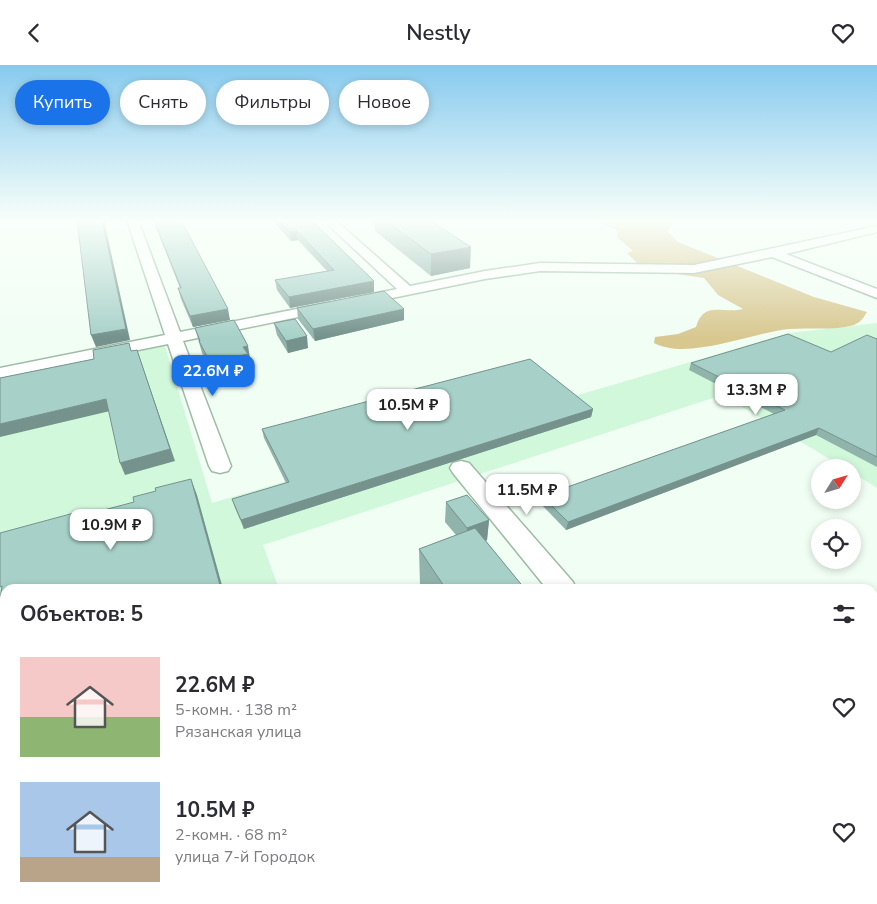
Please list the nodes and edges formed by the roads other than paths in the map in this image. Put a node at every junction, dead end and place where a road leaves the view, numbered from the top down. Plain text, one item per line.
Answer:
1 (146, 259) edge
2 (372, 259) edge
3 (741, 259) edge
4 (793, 259) edge
5 (407, 291) junction
6 (877, 294) edge
7 (174, 338) junction
8 (0, 373) edge
9 (220, 466) dead end
10 (461, 468) dead end
11 (559, 584) edge

1 - 7 street
2 - 5 street
3 - 5 street
4 - 6 street
5 - 7 street
7 - 8 street
7 - 9 street
10 - 11 street

